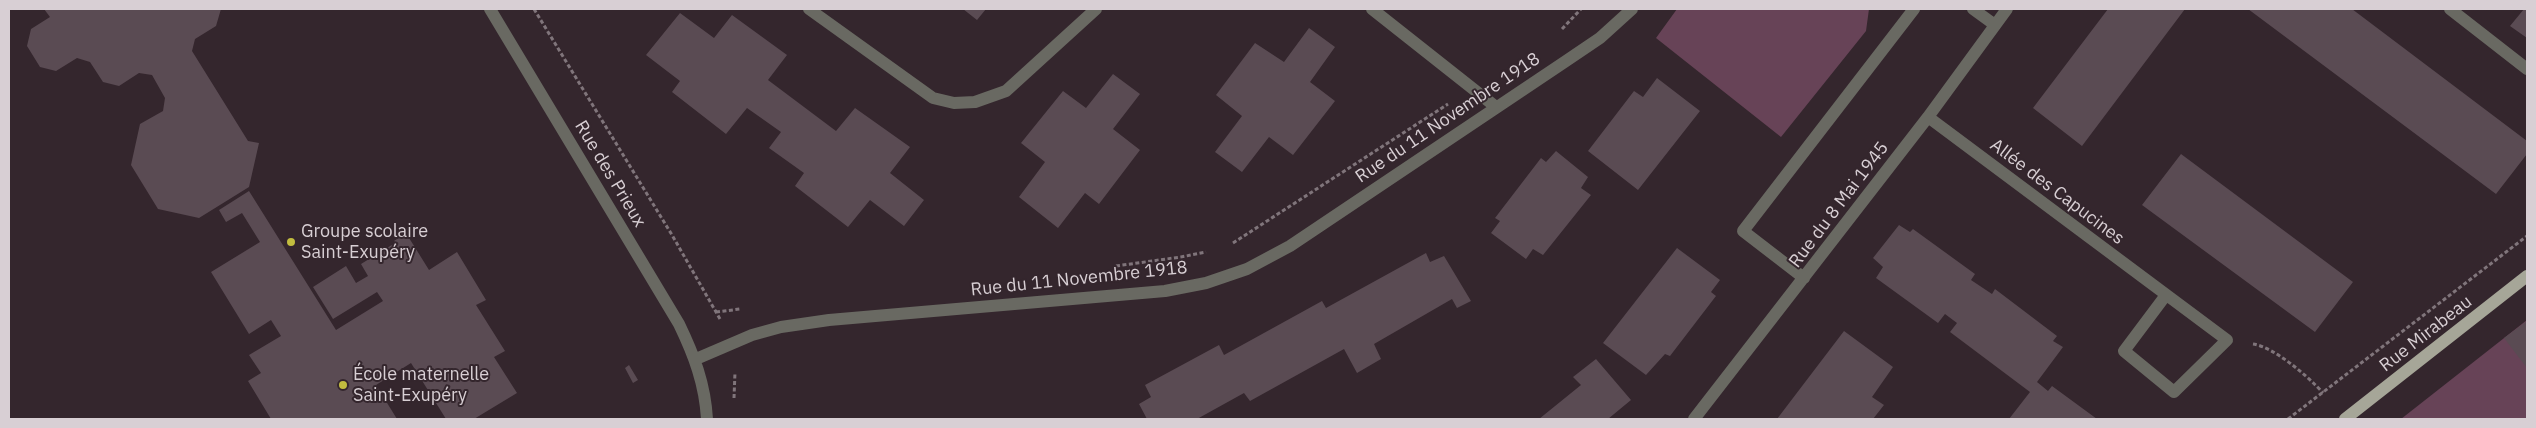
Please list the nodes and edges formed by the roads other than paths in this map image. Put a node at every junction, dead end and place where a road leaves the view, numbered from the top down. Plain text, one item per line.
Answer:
1 (490, 9) edge
2 (809, 9) edge
3 (1096, 9) edge
4 (1372, 9) edge
5 (1632, 9) edge
6 (1914, 9) edge
7 (1973, 9) edge
8 (2007, 9) edge
9 (2450, 9) edge
10 (1995, 25) junction
11 (2527, 70) edge
12 (1496, 107) junction
13 (1928, 117) junction
14 (2527, 276) edge
15 (1804, 278) junction
16 (2166, 295) junction
17 (696, 359) junction
18 (707, 419) edge
19 (1694, 419) edge
20 (2345, 419) edge

1 - 17 street, Rue des Prieux
2 - 3 street
4 - 12 street
5 - 12 street, Rue du 11 Novembre 1918
6 - 15 street
7 - 10 street
8 - 10 street, Rue du 8 Mai 1945
9 - 11 street
10 - 13 street, Rue du 8 Mai 1945
12 - 17 street, Rue du 11 Novembre 1918
13 - 15 street, Rue du 8 Mai 1945
13 - 16 street, Allée des Capucines
14 - 20 main road, Rue Mirabeau
15 - 19 street, Rue du 8 Mai 1945
16 - 16 street, Allée des Capucines
17 - 18 street

